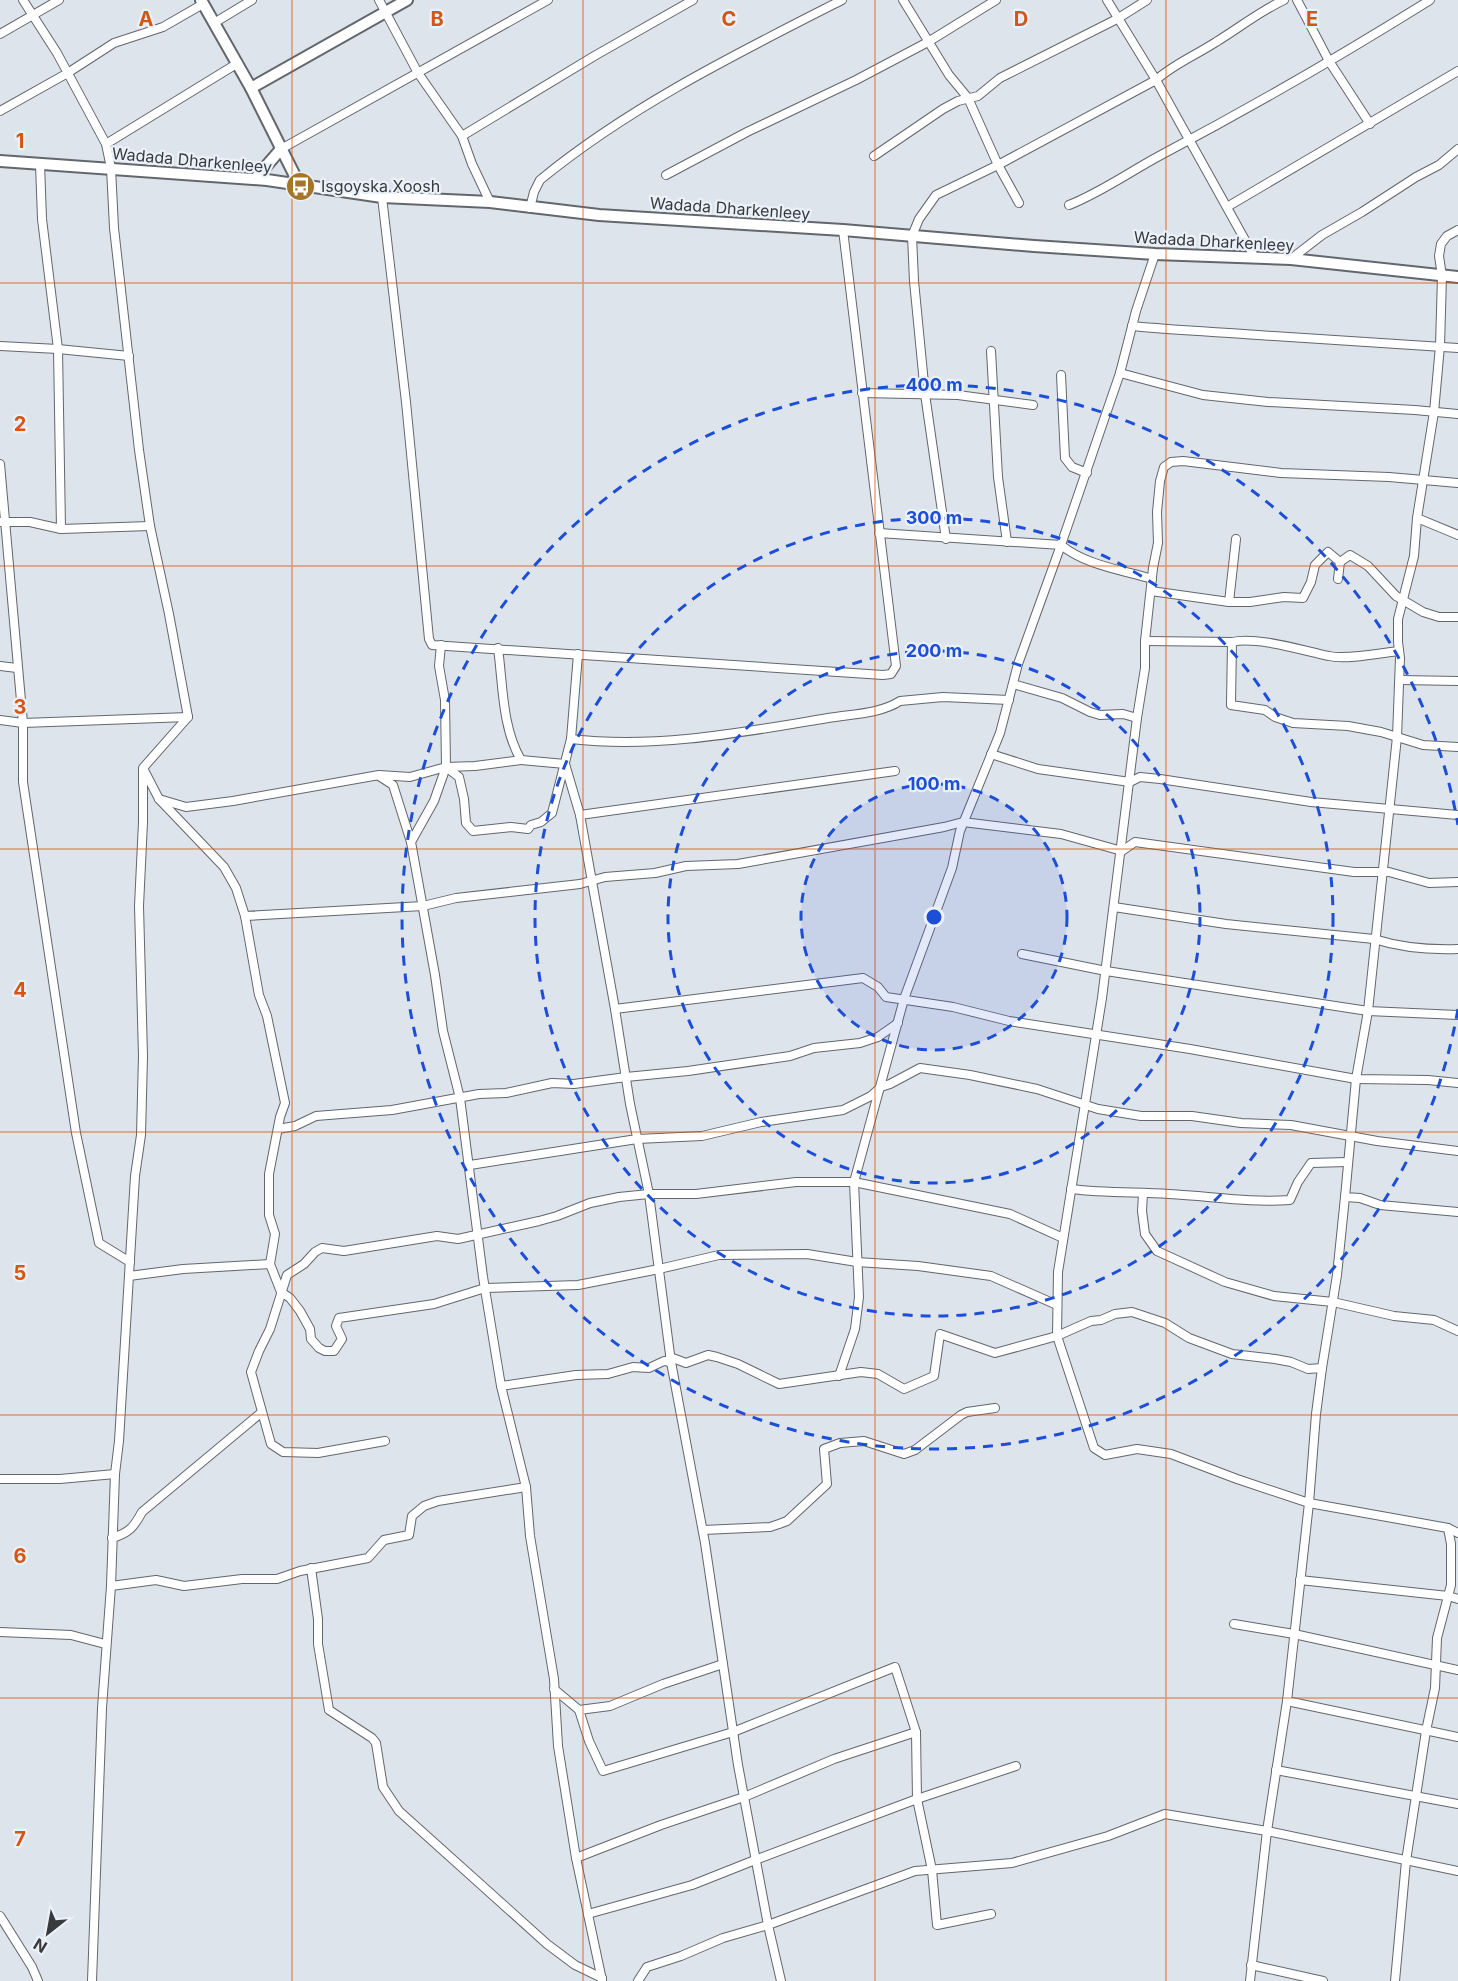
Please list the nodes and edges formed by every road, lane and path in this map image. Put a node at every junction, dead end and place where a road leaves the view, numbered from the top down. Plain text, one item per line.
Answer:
1 (23, 0) edge
2 (59, 0) edge
3 (252, 0) edge
4 (379, 0) edge
5 (407, 0) edge
6 (548, 0) edge
7 (693, 0) edge
8 (842, 0) edge
9 (903, 0) edge
10 (996, 0) edge
11 (1107, 0) edge
12 (1147, 0) edge
13 (1284, 0) edge
14 (1297, 0) edge
15 (1430, 0) edge
16 (202, 2) edge
17 (385, 12) junction
18 (32, 16) junction
19 (1117, 19) junction
20 (214, 23) junction
21 (0, 34) edge
22 (928, 42) junction
23 (1329, 61) junction
24 (238, 63) junction
25 (1458, 71) edge
26 (418, 73) junction
27 (66, 74) junction
28 (1156, 80) junction
29 (251, 88) junction
30 (968, 98) junction
31 (0, 111) edge
32 (1370, 124) junction
33 (462, 136) junction
34 (1189, 140) junction
35 (106, 144) junction
36 (281, 149) junction
37 (1458, 149) edge
38 (874, 156) dead end
39 (0, 161) edge
40 (40, 164) junction
41 (998, 165) junction
42 (111, 168) junction
43 (666, 175) dead end
44 (255, 179) junction
45 (300, 186) junction
46 (382, 197) junction
47 (490, 202) junction
48 (1019, 203) dead end
49 (1069, 205) dead end
50 (1227, 207) junction
51 (530, 208) junction
52 (843, 230) junction
53 (1458, 230) edge
54 (912, 236) junction
55 (1155, 254) junction
56 (1255, 258) junction
57 (1291, 259) junction
58 (1442, 276) junction
59 (1458, 277) edge
60 (1132, 326) junction
61 (0, 346) edge
62 (1440, 346) junction
63 (1458, 348) edge
64 (58, 349) junction
65 (992, 351) dead end
66 (129, 356) junction
67 (1120, 373) junction
68 (1061, 375) dead end
69 (862, 393) junction
70 (925, 394) junction
71 (994, 399) junction
72 (1033, 405) dead end
73 (1434, 412) junction
74 (1458, 414) edge
75 (0, 464) edge
76 (1087, 473) junction
77 (1423, 479) junction
78 (1458, 483) edge
79 (1417, 518) junction
80 (3, 522) edge
81 (150, 526) junction
82 (61, 530) junction
83 (879, 533) junction
84 (1458, 534) edge
85 (946, 539) junction
86 (1236, 539) dead end
87 (1007, 542) junction
88 (1061, 545) junction
89 (1340, 562) junction
90 (1152, 579) junction
91 (1338, 579) dead end
92 (1151, 591) junction
93 (1403, 600) junction
94 (1229, 602) junction
95 (1458, 617) edge
96 (1146, 641) junction
97 (1232, 642) junction
98 (441, 645) junction
99 (498, 648) junction
100 (1399, 651) junction
101 (578, 654) junction
102 (0, 666) edge
103 (17, 668) junction
104 (1400, 681) junction
105 (1458, 681) edge
106 (1013, 684) junction
107 (1009, 700) junction
108 (188, 717) junction
109 (1137, 718) junction
110 (0, 720) edge
111 (23, 723) junction
112 (1397, 737) junction
113 (572, 739) junction
114 (1458, 747) edge
115 (991, 754) junction
116 (521, 760) junction
117 (565, 764) junction
118 (446, 766) junction
119 (143, 768) junction
120 (895, 771) dead end
121 (379, 775) junction
122 (1130, 782) junction
123 (159, 799) junction
124 (1389, 810) junction
125 (580, 815) junction
126 (1458, 815) edge
127 (963, 822) junction
128 (411, 842) junction
129 (1122, 851) junction
130 (1382, 871) junction
131 (592, 882) junction
132 (1458, 882) edge
133 (423, 906) junction
134 (1114, 907) junction
135 (245, 916) junction
136 (1374, 939) junction
137 (1458, 949) edge
138 (1022, 954) dead end
139 (1106, 971) junction
140 (904, 999) junction
141 (615, 1009) junction
142 (1368, 1011) junction
143 (1458, 1015) edge
144 (898, 1023) junction
145 (1096, 1036) junction
146 (626, 1077) junction
147 (1356, 1079) junction
148 (1458, 1083) edge
149 (881, 1087) junction
150 (460, 1098) junction
151 (1084, 1104) junction
152 (278, 1130) junction
153 (1352, 1136) junction
154 (637, 1139) junction
155 (1458, 1150) edge
156 (1347, 1162) junction
157 (470, 1165) junction
158 (854, 1182) junction
159 (1071, 1189) junction
160 (649, 1194) junction
161 (1143, 1194) junction
162 (1345, 1197) junction
163 (1458, 1212) edge
164 (478, 1234) junction
165 (1063, 1238) junction
166 (130, 1262) junction
167 (857, 1262) junction
168 (270, 1264) junction
169 (659, 1269) junction
170 (129, 1276) junction
171 (485, 1288) junction
172 (281, 1292) junction
173 (1333, 1302) junction
174 (1057, 1305) junction
175 (1458, 1331) edge
176 (1057, 1336) junction
177 (671, 1359) junction
178 (1322, 1368) junction
179 (838, 1376) junction
180 (501, 1386) junction
181 (995, 1408) dead end
182 (262, 1412) junction
183 (385, 1441) dead end
184 (115, 1474) junction
185 (0, 1479) edge
186 (526, 1487) junction
187 (1309, 1503) junction
188 (1448, 1528) junction
189 (703, 1530) junction
190 (1458, 1533) edge
191 (112, 1538) junction
192 (311, 1568) junction
193 (1300, 1580) junction
194 (111, 1586) junction
195 (1448, 1596) junction
196 (1458, 1599) edge
197 (1234, 1624) dead end
198 (0, 1632) edge
199 (1294, 1634) junction
200 (105, 1644) junction
201 (723, 1664) junction
202 (1436, 1665) junction
203 (1458, 1670) edge
204 (554, 1689) junction
205 (1287, 1701) junction
206 (579, 1710) junction
207 (1426, 1731) junction
208 (733, 1732) junction
209 (916, 1732) junction
210 (1458, 1737) edge
211 (1016, 1766) dead end
212 (1276, 1770) junction
213 (744, 1797) junction
214 (1416, 1797) junction
215 (917, 1799) junction
216 (1458, 1804) edge
217 (1267, 1831) junction
218 (576, 1858) junction
219 (755, 1860) junction
220 (1406, 1861) junction
221 (932, 1870) junction
222 (1458, 1871) edge
223 (588, 1914) junction
224 (991, 1914) dead end
225 (0, 1916) edge
226 (768, 1925) junction
227 (1251, 1965) junction
228 (602, 1979) edge
229 (38, 1981) edge
230 (92, 1981) edge
231 (638, 1981) edge
232 (781, 1981) edge
233 (1250, 1981) edge
234 (1323, 1981) edge
235 (1395, 1981) edge

1 - 18 street
2 - 18 street
3 - 20 street
4 - 17 street
5 - 17 main road
6 - 26 street
7 - 33 street
8 - 51 street
9 - 22 street
10 - 22 street
11 - 19 street
12 - 19 street
13 - 28 street
14 - 23 street
15 - 23 street
16 - 20 main road
16 - 27 street
17 - 26 street
17 - 29 main road
18 - 21 street
18 - 27 street
19 - 28 street
19 - 30 street
20 - 24 main road
22 - 30 street
22 - 43 street
23 - 32 street
23 - 34 street
24 - 29 main road
24 - 35 street
25 - 32 street
26 - 33 street
26 - 36 street
27 - 31 street
27 - 35 street
28 - 34 street
28 - 41 street
29 - 36 main road
30 - 38 street
30 - 41 street
32 - 50 street
33 - 47 street
34 - 49 street
34 - 50 street
35 - 42 street
36 - 44 main road
36 - 45 main road
37 - 57 street
39 - 40 main road, Wadada Dharkenleey
40 - 42 main road, Wadada Dharkenleey
40 - 64 street
41 - 48 street
41 - 54 street
42 - 44 main road, Wadada Dharkenleey
42 - 66 street
44 - 45 main road, Wadada Dharkenleey
45 - 46 main road, Wadada Dharkenleey
46 - 47 main road, Wadada Dharkenleey
46 - 98 street
47 - 51 main road, Wadada Dharkenleey
50 - 56 street
51 - 52 main road, Wadada Dharkenleey
52 - 54 main road, Wadada Dharkenleey
52 - 69 street
53 - 58 street
54 - 55 main road, Wadada Dharkenleey
54 - 70 street
55 - 56 main road, Wadada Dharkenleey
55 - 60 street
56 - 57 main road, Wadada Dharkenleey
57 - 58 main road, Wadada Dharkenleey
58 - 59 main road, Wadada Dharkenleey
58 - 62 street
60 - 62 street
60 - 67 street
61 - 64 street
62 - 63 street
62 - 73 street
64 - 66 street
64 - 82 street
65 - 71 street
66 - 81 street
67 - 73 street
67 - 76 street
68 - 76 street
69 - 70 street
69 - 83 street
70 - 71 street
70 - 85 street
71 - 72 street
71 - 87 street
73 - 74 street
73 - 77 street
75 - 80 street
76 - 88 street
77 - 78 street
77 - 79 street
77 - 90 street
79 - 84 street
79 - 93 street
80 - 82 street
80 - 103 street
81 - 82 street
81 - 108 street
83 - 85 street
83 - 101 street
85 - 87 street
86 - 94 street
87 - 88 street
88 - 90 street
88 - 106 street
89 - 91 street
89 - 93 street
89 - 94 street
90 - 92 street
92 - 94 street
92 - 96 street
93 - 95 street
93 - 100 street
96 - 97 street
96 - 109 street
97 - 100 street
97 - 112 street
98 - 99 street
98 - 118 street
99 - 101 street
99 - 116 street
100 - 104 street
101 - 113 street
102 - 103 street
103 - 111 street
104 - 105 street
104 - 112 street
106 - 107 street
106 - 109 street
107 - 113 street
107 - 115 street
108 - 111 street
108 - 119 street
109 - 122 street
110 - 111 street
111 - 166 street
112 - 114 street
112 - 124 street
113 - 117 street
115 - 122 street
115 - 127 street
116 - 117 street
116 - 118 street
117 - 118 street
117 - 125 street
118 - 121 street
118 - 128 street
119 - 123 street
119 - 166 street
120 - 125 street
121 - 123 street
121 - 128 street
122 - 124 street
122 - 129 street
123 - 135 street
124 - 126 street
124 - 130 street
125 - 131 street
127 - 129 street
127 - 131 street
127 - 140 street
128 - 133 street
129 - 130 street
129 - 134 street
130 - 132 street
130 - 136 street
131 - 133 street
131 - 141 street
133 - 135 street
133 - 150 street
134 - 136 street
134 - 139 street
135 - 152 street
136 - 137 street
136 - 142 street
138 - 139 street
139 - 142 street
139 - 145 street
140 - 141 street
140 - 144 street
140 - 145 street
141 - 146 street
142 - 143 street
142 - 147 street
144 - 146 street
144 - 149 street
145 - 147 street
145 - 151 street
146 - 150 street
146 - 154 street
147 - 148 street
147 - 153 street
149 - 151 street
149 - 154 street
149 - 158 street
150 - 152 street
150 - 157 street
151 - 153 street
151 - 159 street
152 - 168 street
153 - 155 street
153 - 156 street
154 - 157 street
154 - 160 street
156 - 161 street
156 - 162 street
157 - 164 street
158 - 160 street
158 - 165 street
158 - 167 street
159 - 161 street
159 - 165 street
160 - 164 street
160 - 169 street
161 - 173 street
162 - 163 street
162 - 173 street
164 - 171 street
164 - 172 street
165 - 174 street
166 - 170 street
167 - 169 street
167 - 174 street
167 - 179 street
168 - 170 street
168 - 172 street
169 - 171 street
169 - 177 street
170 - 184 street
171 - 172 street
171 - 180 street
172 - 182 street
173 - 175 street
173 - 178 street
174 - 176 street
176 - 178 street
176 - 179 street
176 - 187 street
177 - 179 street
177 - 180 street
177 - 189 street
178 - 187 street
180 - 186 street
181 - 189 street
182 - 183 street
182 - 191 street
184 - 185 street
184 - 191 street
186 - 192 street
186 - 204 street
187 - 188 street
187 - 193 street
188 - 190 street
188 - 195 street
189 - 201 street
191 - 194 street
192 - 194 street
192 - 228 street
193 - 195 street
193 - 199 street
194 - 200 street
195 - 196 street
195 - 202 street
197 - 199 street
198 - 200 street
199 - 202 street
199 - 205 street
200 - 230 street
201 - 206 street
201 - 208 street
202 - 203 street
202 - 207 street
204 - 206 street
204 - 218 street
205 - 207 street
205 - 212 street
206 - 208 street
207 - 210 street
207 - 214 street
208 - 209 street
208 - 213 street
209 - 213 street
209 - 215 street
211 - 215 street
212 - 214 street
212 - 217 street
213 - 218 street
213 - 219 street
214 - 216 street
214 - 220 street
215 - 219 street
215 - 221 street
217 - 220 street
217 - 221 street
217 - 227 street
218 - 223 street
219 - 223 street
219 - 226 street
220 - 222 street
220 - 235 street
221 - 224 street
221 - 226 street
223 - 228 street
225 - 229 street
226 - 231 street
226 - 232 street
227 - 233 street
227 - 234 street

